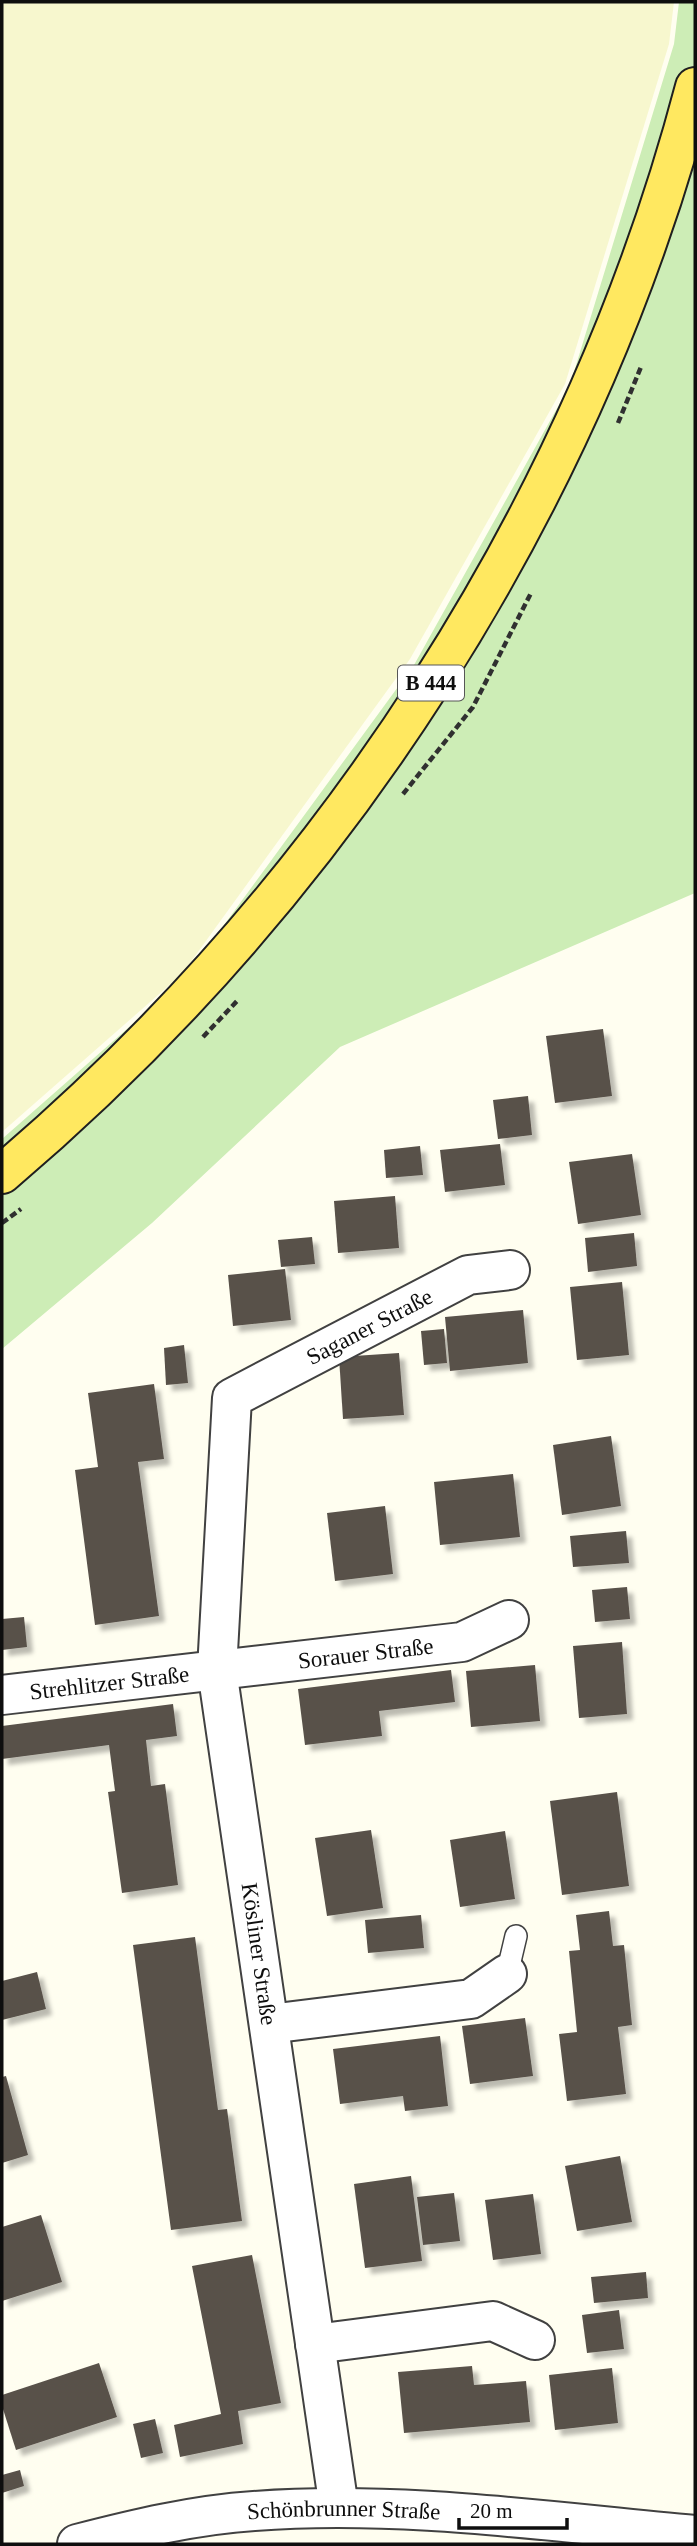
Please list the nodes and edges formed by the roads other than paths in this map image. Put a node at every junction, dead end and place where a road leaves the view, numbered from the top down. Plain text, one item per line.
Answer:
1 (695, 88) edge
2 (2, 1174) edge
3 (510, 1270) dead end
4 (232, 1398) joint
5 (509, 1620) dead end
6 (217, 1670) junction
7 (2, 1695) edge
8 (516, 1936) dead end
9 (507, 1974) joint
10 (269, 2024) junction
11 (536, 2340) dead end
12 (315, 2344) junction
13 (340, 2508) junction
14 (504, 2531) edge
15 (695, 2535) edge
16 (77, 2544) edge

1 - 2 main road, B 444
3 - 4 street, Saganer Straße
4 - 6 street, Kösliner Straße
5 - 6 street, Sorauer Straße
6 - 7 street, Strehlitzer Straße
6 - 10 street, Kösliner Straße
8 - 9 lane
9 - 10 street
10 - 12 street, Kösliner Straße
11 - 12 street
12 - 13 street, Kösliner Straße
13 - 14 street, Schönbrunner Straße
13 - 16 street, Schönbrunner Straße
14 - 15 street, Schönbrunner Straße

